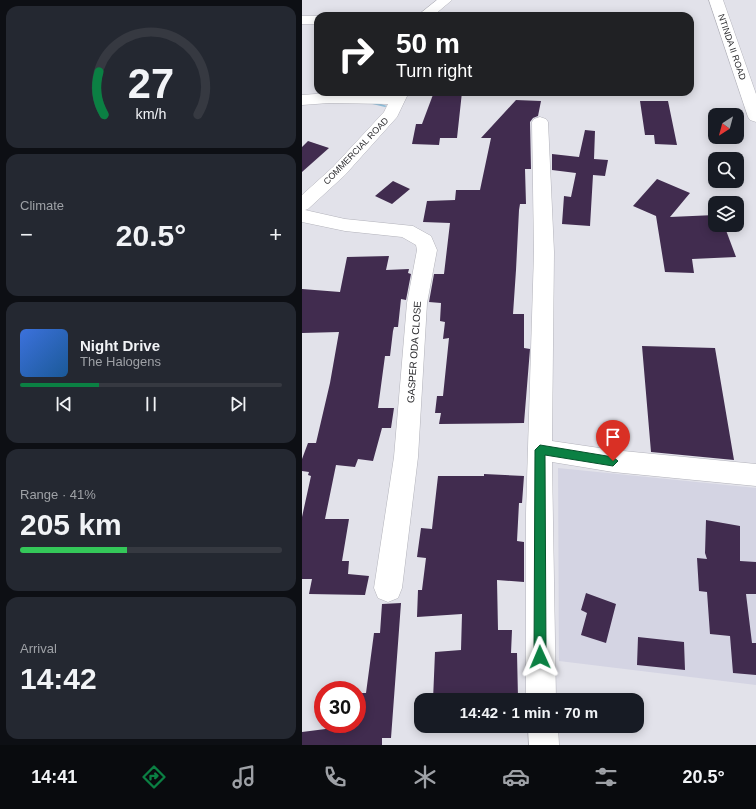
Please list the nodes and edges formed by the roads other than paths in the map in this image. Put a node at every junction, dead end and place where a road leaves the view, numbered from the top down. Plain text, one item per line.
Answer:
1 (445, 0) edge
2 (716, 0) edge
3 (429, 12) edge
4 (302, 20) edge
5 (314, 20) edge
6 (399, 96) edge
7 (302, 100) edge
8 (756, 118) edge
9 (540, 122) dead end
10 (302, 205) edge
11 (302, 216) edge
12 (540, 450) junction
13 (756, 475) edge
14 (388, 588) dead end
15 (541, 693) edge
16 (543, 733) edge
17 (544, 745) edge

1 - 3 street
2 - 8 street, NTINDA II ROAD
4 - 5 street
6 - 7 street
6 - 10 street, COMMERCIAL ROAD
9 - 12 street
11 - 14 street, GASPER ODA CLOSE
12 - 13 street
12 - 15 street
16 - 17 street

